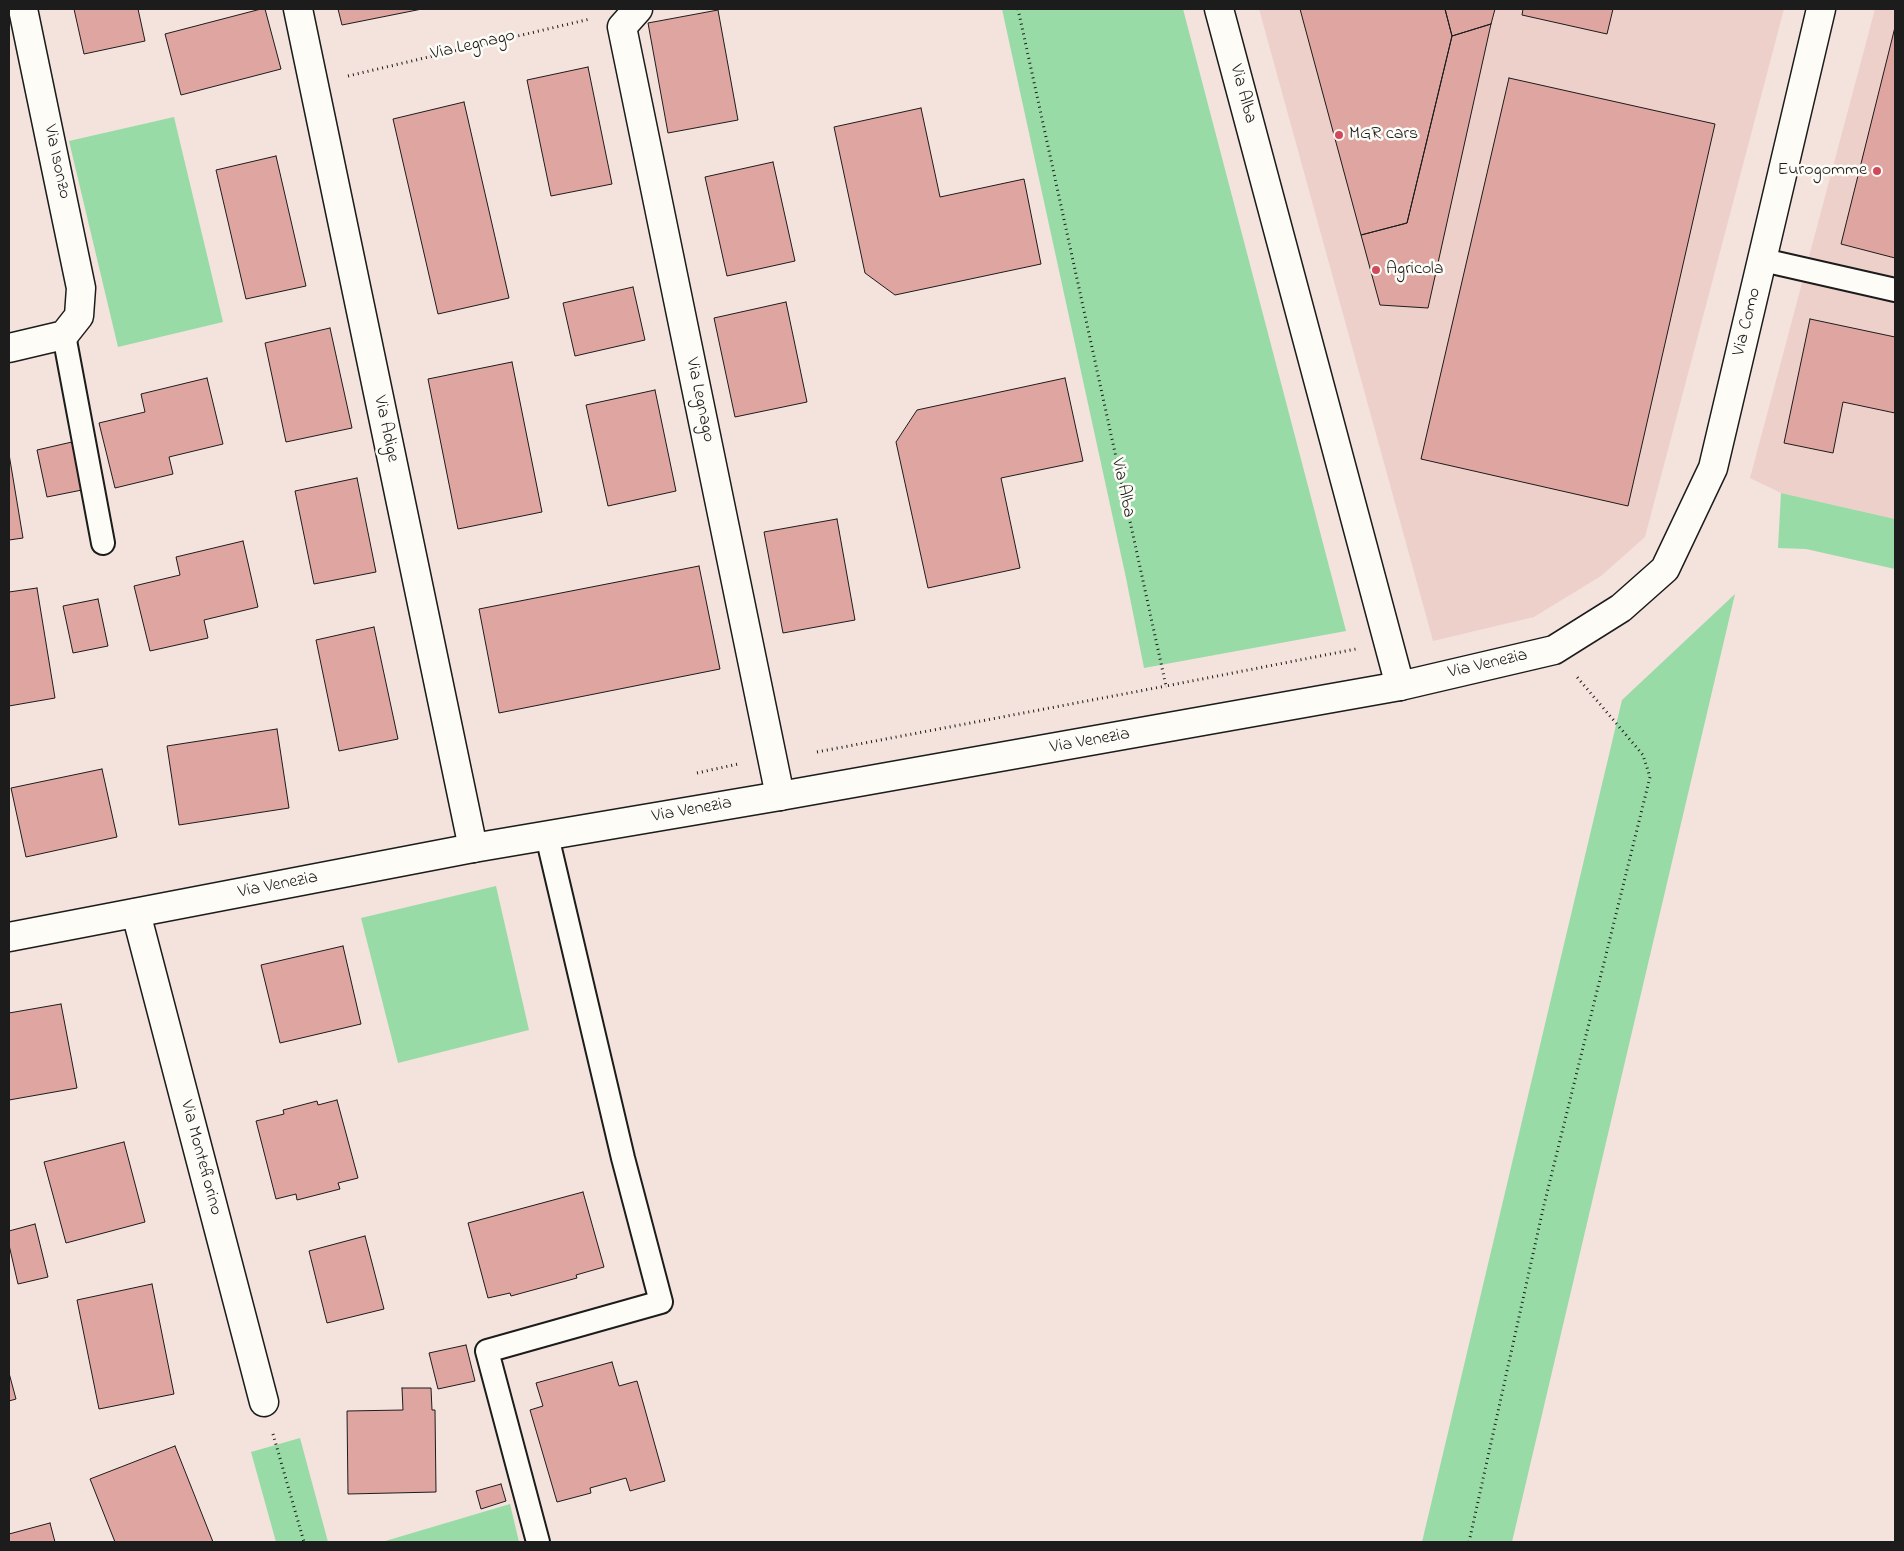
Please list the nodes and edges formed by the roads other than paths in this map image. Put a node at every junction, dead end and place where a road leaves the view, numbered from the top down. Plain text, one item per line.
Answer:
1 (23, 9) edge
2 (298, 9) edge
3 (638, 9) edge
4 (1219, 9) edge
5 (1821, 9) edge
6 (1763, 260) junction
7 (1895, 290) edge
8 (71, 326) junction
9 (9, 348) edge
10 (103, 543) dead end
11 (1621, 608) joint
12 (1400, 686) junction
13 (780, 796) junction
14 (547, 836) junction
15 (473, 848) junction
16 (136, 913) junction
17 (9, 937) edge
18 (264, 1402) road end
19 (538, 1542) edge

1 - 8 street, Via Isonzo
2 - 15 street, Via Adige
3 - 13 street, Via Legnago
4 - 12 street, Via Alba
5 - 6 street, Via Como
6 - 7 lane
6 - 11 street, Via Como
8 - 9 street
8 - 10 lane
11 - 12 street, Via Venezia
12 - 13 street, Via Venezia
13 - 14 street, Via Venezia
14 - 15 street, Via Venezia
14 - 19 lane
15 - 16 street, Via Venezia
16 - 17 street, Via Venezia
16 - 18 street, Via Montefiorino

